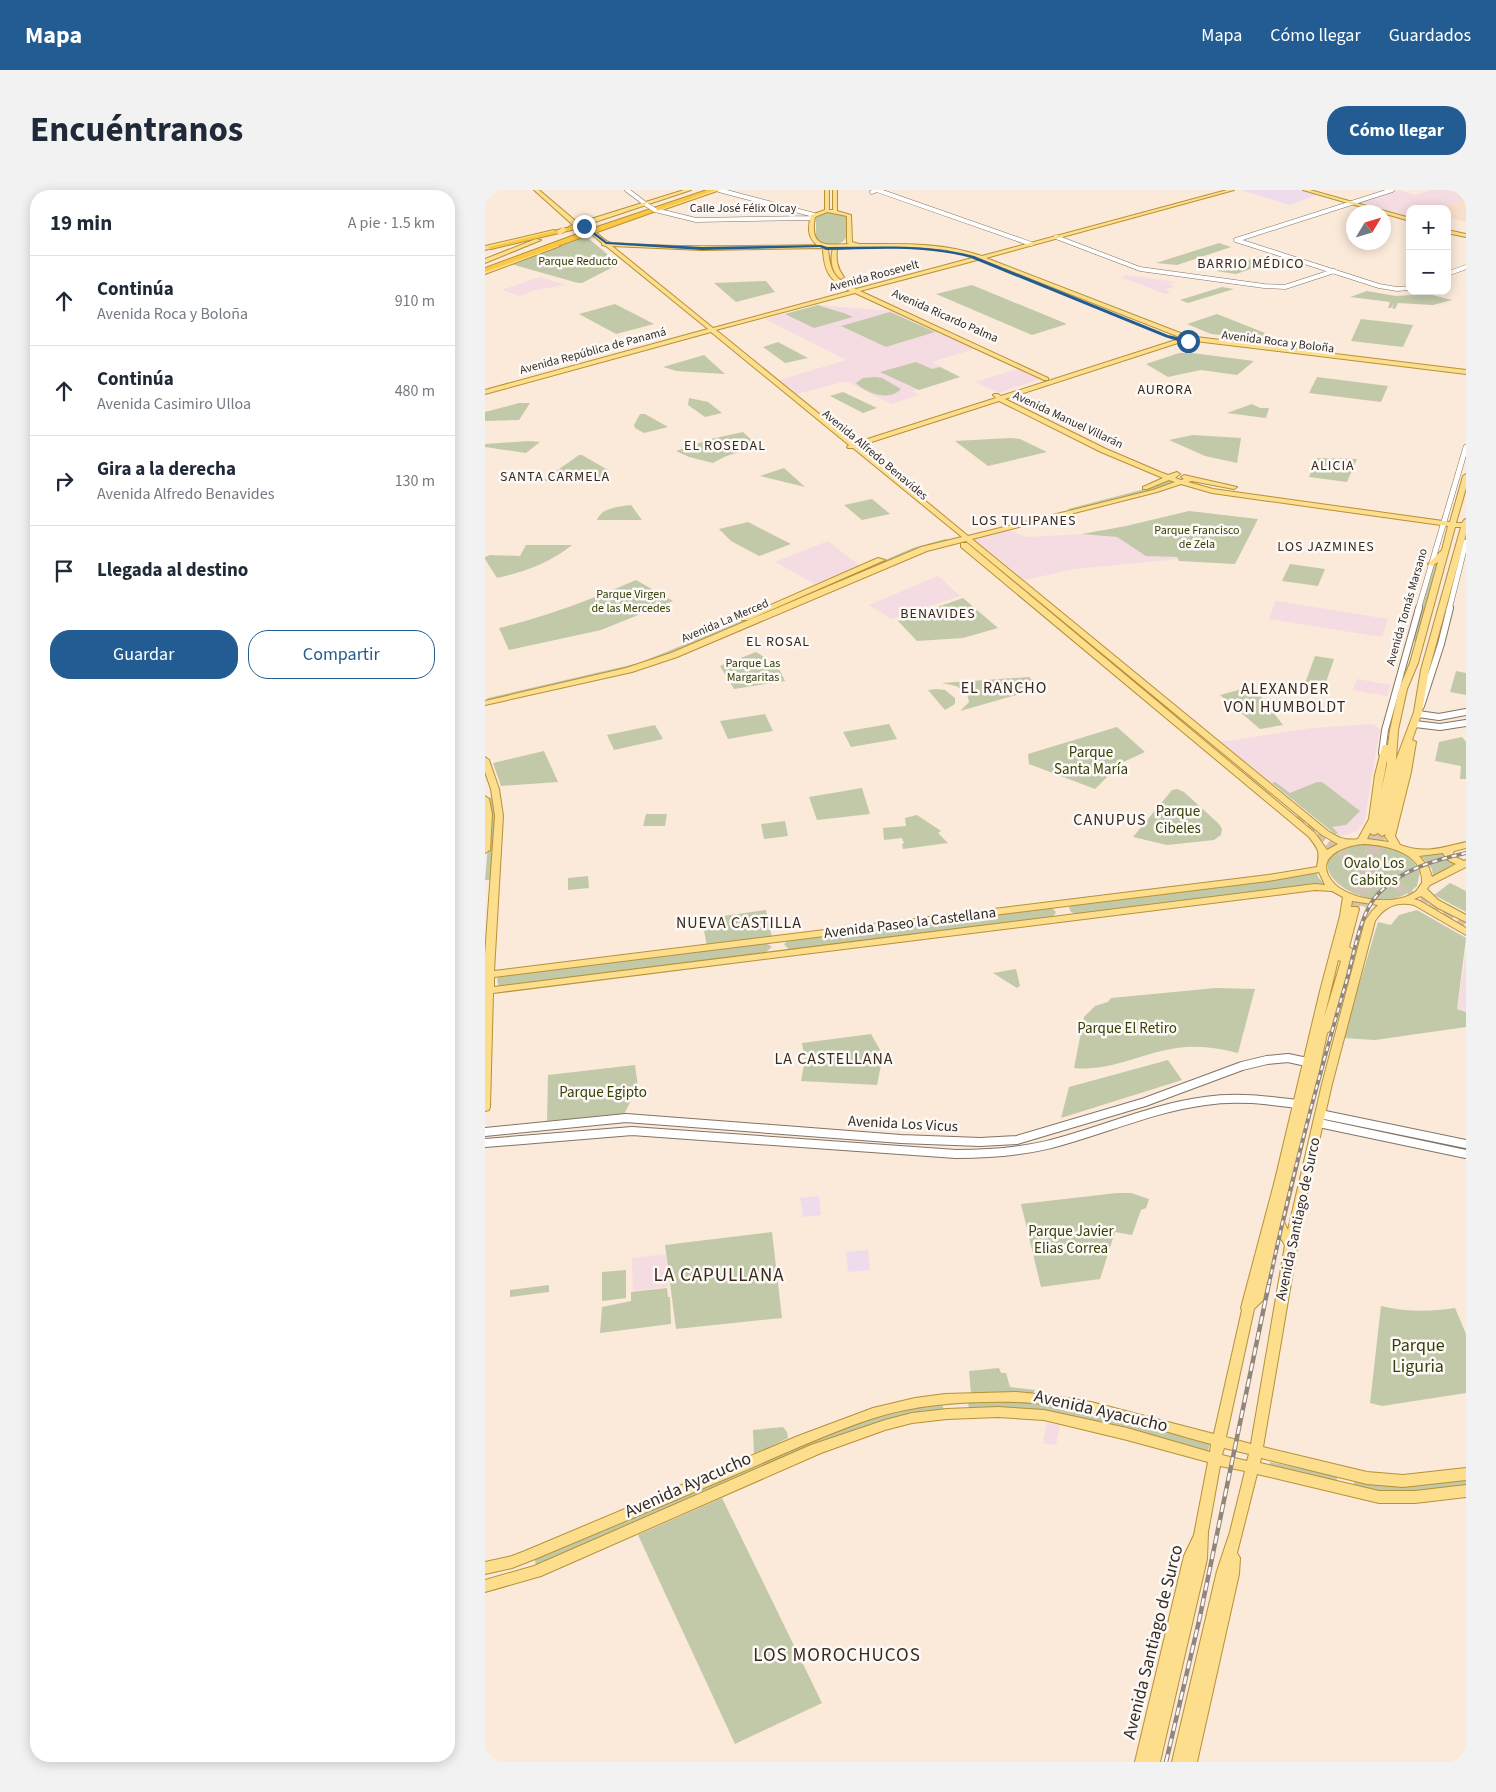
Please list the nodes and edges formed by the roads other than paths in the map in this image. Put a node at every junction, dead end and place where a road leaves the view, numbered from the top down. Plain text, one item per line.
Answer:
1 (536, 190) edge
2 (543, 190) edge
3 (627, 190) edge
4 (689, 190) edge
5 (696, 190) edge
6 (712, 190) edge
7 (719, 190) edge
8 (730, 190) edge
9 (827, 190) edge
10 (835, 190) edge
11 (1232, 190) edge
12 (1305, 190) edge
13 (1315, 190) edge
14 (1392, 190) edge
15 (872, 191) edge
16 (725, 192) junction
17 (1353, 202) junction
18 (646, 205) junction
19 (656, 210) junction
20 (827, 211) junction
21 (835, 211) junction
22 (815, 215) junction
23 (1406, 218) edge
24 (594, 224) junction
25 (580, 225) junction
26 (1451, 230) edge
27 (561, 231) junction
28 (590, 234) junction
29 (1466, 235) edge
30 (576, 237) junction
31 (1058, 237) junction
32 (811, 238) junction
33 (849, 238) junction
34 (535, 242) junction
35 (604, 245) junction
36 (1029, 245) junction
37 (855, 246) junction
38 (808, 247) junction
39 (823, 247) junction
40 (837, 247) junction
41 (487, 249) edge
42 (979, 258) junction
43 (492, 261) junction
44 (485, 262) edge
45 (507, 264) joint
46 (1466, 267) edge
47 (485, 271) edge
48 (1332, 271) junction
49 (1451, 273) edge
50 (1406, 288) edge
51 (857, 291) junction
52 (809, 304) joint
53 (710, 331) junction
54 (1172, 339) junction
55 (1190, 340) junction
56 (1466, 374) edge
57 (1046, 379) junction
58 (1056, 379) junction
59 (485, 392) edge
60 (998, 397) junction
61 (1007, 397) junction
62 (848, 445) junction
63 (1466, 446) edge
64 (1461, 465) junction
65 (1150, 471) junction
66 (1177, 474) junction
67 (1466, 476) edge
68 (1169, 478) junction
69 (1190, 479) junction
70 (1179, 483) junction
71 (1145, 488) junction
72 (1155, 491) junction
73 (1212, 491) junction
74 (1371, 510) junction
75 (1066, 511) junction
76 (1449, 521) junction
77 (1466, 523) edge
78 (960, 537) junction
79 (1466, 542) edge
80 (1446, 550) junction
81 (1432, 564) junction
82 (1454, 577) junction
83 (1025, 591) junction
84 (1453, 591) junction
85 (1444, 600) junction
86 (485, 697) edge
87 (485, 703) edge
88 (1466, 712) edge
89 (1418, 713) junction
90 (1430, 717) junction
91 (1466, 723) edge
92 (1415, 725) junction
93 (1197, 726) junction
94 (1431, 726) junction
95 (1394, 730) junction
96 (1197, 740) junction
97 (485, 760) edge
98 (1379, 776) junction
99 (490, 792) edge
100 (485, 799) edge
101 (1361, 841) junction
102 (1348, 843) junction
103 (1466, 845) edge
104 (1396, 846) junction
105 (1451, 848) junction
106 (485, 850) edge
107 (1407, 851) junction
108 (1325, 856) junction
109 (1464, 863) edge
110 (1322, 869) junction
111 (1425, 886) junction
112 (1335, 888) junction
113 (1347, 895) junction
114 (1405, 900) junction
115 (1387, 903) junction
116 (1358, 909) tunnel mouth
117 (1465, 926) edge
118 (487, 975) edge
119 (487, 991) edge
120 (1318, 1036) junction
121 (1307, 1062) junction
122 (1297, 1104) junction
123 (485, 1107) edge
124 (1319, 1119) junction
125 (1348, 1124) junction
126 (485, 1132) edge
127 (485, 1143) edge
128 (1466, 1144) edge
129 (1466, 1154) edge
130 (1274, 1219) junction
131 (1291, 1246) junction
132 (964, 1398) junction
133 (945, 1399) junction
134 (966, 1413) junction
135 (947, 1414) junction
136 (1220, 1441) junction
137 (1255, 1451) junction
138 (1216, 1459) junction
139 (1252, 1467) junction
140 (1466, 1474) edge
141 (1466, 1491) edge
142 (1201, 1532) junction
143 (1233, 1545) junction
144 (511, 1562) junction
145 (485, 1568) edge
146 (515, 1579) junction
147 (485, 1586) edge
148 (1143, 1762) edge
149 (1152, 1762) edge
150 (1180, 1762) edge
151 (1189, 1762) edge

1 - 25 main road, Avenida Alfredo Benavides
2 - 25 main road, Avenida Alfredo Benavides
3 - 18 street, Calle José Félix Olcay
4 - 18 main road
5 - 24 highway
6 - 30 highway
7 - 16 street
7 - 19 main road
8 - 16 street
8 - 22 street
9 - 20 main road
10 - 21 main road
11 - 31 main road
12 - 17 main road
13 - 17 main road
14 - 17 street
15 - 36 street
16 - 22 street
17 - 23 main road
17 - 48 street
18 - 19 street, Calle José Félix Olcay, bridge
18 - 25 main road
19 - 22 street, Calle José Félix Olcay
19 - 28 main road
20 - 21 main road
20 - 22 main road
21 - 33 main road
22 - 32 main road
24 - 41 highway
24 - 43 highway
25 - 27 main road
25 - 28 main road, Avenida Alfredo Benavides, bridge
26 - 29 main road
27 - 34 main road
27 - 41 main road
27 - 43 highway
28 - 30 main road
28 - 35 main road, Avenida Alfredo Benavides
30 - 45 highway
30 - 47 highway
31 - 36 main road
31 - 48 street
32 - 38 main road
32 - 39 main road
33 - 37 main road
33 - 40 main road
34 - 41 main road
34 - 44 main road
35 - 38 main road
35 - 53 main road, Avenida Alfredo Benavides
36 - 42 main road, Avenida Roosevelt
37 - 40 main road, Avenida Roca y Boloña
37 - 42 main road, Avenida Roca y Boloña
38 - 39 main road
39 - 40 main road
39 - 51 main road, Avenida Ricardo Palma
40 - 51 main road, Avenida Ricardo Palma
42 - 51 main road, Avenida Roosevelt
42 - 54 main road, Avenida Roca y Boloña
43 - 44 highway
45 - 47 main road
46 - 49 street
48 - 50 street
51 - 52 main road, Avenida Roosevelt
51 - 57 main road, Avenida Ricardo Palma
51 - 58 main road, Avenida Ricardo Palma
52 - 53 main road, Avenida República de Panamá
53 - 59 main road, Avenida República de Panamá
53 - 62 main road, Avenida Alfredo Benavides
54 - 55 main road, Avenida Roca y Boloña
54 - 55 main road
54 - 58 main road
55 - 56 main road, Avenida Roca y Boloña
57 - 58 main road
57 - 60 main road
58 - 61 main road
60 - 61 main road
60 - 62 main road
60 - 65 main road, Avenida Manuel Villarán
61 - 66 main road, Avenida Manuel Villarán
62 - 78 main road, Avenida Alfredo Benavides
63 - 64 street, Avenida Tomás Marsano
64 - 67 main road
64 - 76 street, Avenida Tomás Marsano
65 - 68 main road, Avenida Manuel Villarán
65 - 71 main road
66 - 68 main road
66 - 69 main road, Avenida Manuel Villarán
67 - 76 main road, Avenida Tomás Marsano
68 - 70 main road, Avenida Manuel Villarán
68 - 71 main road
69 - 70 main road
69 - 74 main road, Avenida Manuel Villarán
70 - 72 main road
70 - 73 main road, Avenida Manuel Villarán
71 - 75 main road
72 - 73 main road
72 - 75 main road
73 - 74 main road, Avenida Manuel Villarán
74 - 76 main road, Avenida Manuel Villarán
75 - 78 main road
76 - 77 main road, Avenida Manuel Villarán
76 - 80 main road, Avenida Tomás Marsano
76 - 81 street, Avenida Tomás Marsano
77 - 82 main road, Avenida Tomás Marsano
78 - 83 main road, Avenida Alfredo Benavides
78 - 86 main road, Avenida La Merced
78 - 87 main road, Avenida La Merced
79 - 82 street, Avenida Tomás Marsano
80 - 81 main road
80 - 95 main road, Avenida Tomás Marsano
81 - 98 street, Avenida Tomás Marsano
82 - 84 street, Avenida Tomás Marsano
82 - 85 main road, Avenida Tomás Marsano
83 - 93 main road, Avenida Alfredo Benavides
83 - 96 main road, Avenida Alfredo Benavides
84 - 85 main road
84 - 89 street, Avenida Tomás Marsano
85 - 89 main road, Avenida Tomás Marsano
88 - 90 street
89 - 90 street
89 - 92 main road, Avenida Tomás Marsano
90 - 94 street
91 - 94 street
92 - 94 street
92 - 95 main road, Avenida Tomás Marsano
92 - 104 main road, Avenida Tomás Marsano
93 - 96 main road, Avenida Alfredo Benavides
93 - 102 main road, Avenida Alfredo Benavides
95 - 98 main road, Avenida Tomás Marsano
96 - 108 main road, Avenida Alfredo Benavides
97 - 99 main road
98 - 101 main road, Avenida Tomás Marsano
99 - 118 main road
100 - 106 main road
101 - 102 main road
101 - 104 main road
102 - 108 main road
103 - 105 main road
104 - 107 main road
105 - 107 main road
105 - 109 main road
107 - 111 main road
108 - 110 main road
109 - 111 main road
110 - 112 main road
110 - 118 main road, Avenida Paseo la Castellana
111 - 114 main road
111 - 117 main road
112 - 113 main road
112 - 119 main road, Avenida Paseo la Castellana
113 - 115 main road
113 - 120 main road, Avenida Santiago de Surco
114 - 115 main road
114 - 117 main road
115 - 124 main road, Avenida Santiago de Surco
116 - 120 main road, Avenida Santiago de Surco
118 - 119 main road
119 - 123 main road
120 - 121 main road, Avenida Santiago de Surco
120 - 130 main road, Avenida Santiago de Surco
121 - 122 main road, Avenida Santiago de Surco
121 - 126 street, Avenida Los Vicus
122 - 127 street, Avenida Los Vicus
122 - 130 main road, Avenida Santiago de Surco
124 - 125 street
124 - 131 main road, Avenida Santiago de Surco
125 - 128 street
125 - 129 street
130 - 131 main road
130 - 136 main road, Avenida Santiago de Surco
131 - 137 main road, Avenida Santiago de Surco
132 - 133 main road, Avenida Ayacucho
132 - 134 main road
132 - 136 main road, Avenida Ayacucho
133 - 135 main road
133 - 144 main road, Avenida Ayacucho
134 - 135 main road, Avenida Ayacucho
134 - 138 main road, Avenida Ayacucho
135 - 146 main road, Avenida Ayacucho
136 - 137 main road, Avenida Ayacucho
136 - 138 main road, Avenida Santiago de Surco
137 - 139 main road, Avenida Santiago de Surco
137 - 140 main road, Avenida Ayacucho
138 - 139 main road, Avenida Ayacucho
138 - 142 main road, Avenida Santiago de Surco
139 - 141 main road, Avenida Ayacucho
139 - 143 main road, Avenida Santiago de Surco
142 - 148 main road, Avenida Santiago de Surco
142 - 149 main road, Avenida Santiago de Surco
143 - 150 main road, Avenida Santiago de Surco
143 - 151 main road, Avenida Santiago de Surco
144 - 145 main road, Avenida Ayacucho
144 - 146 main road
146 - 147 main road, Avenida Ayacucho

